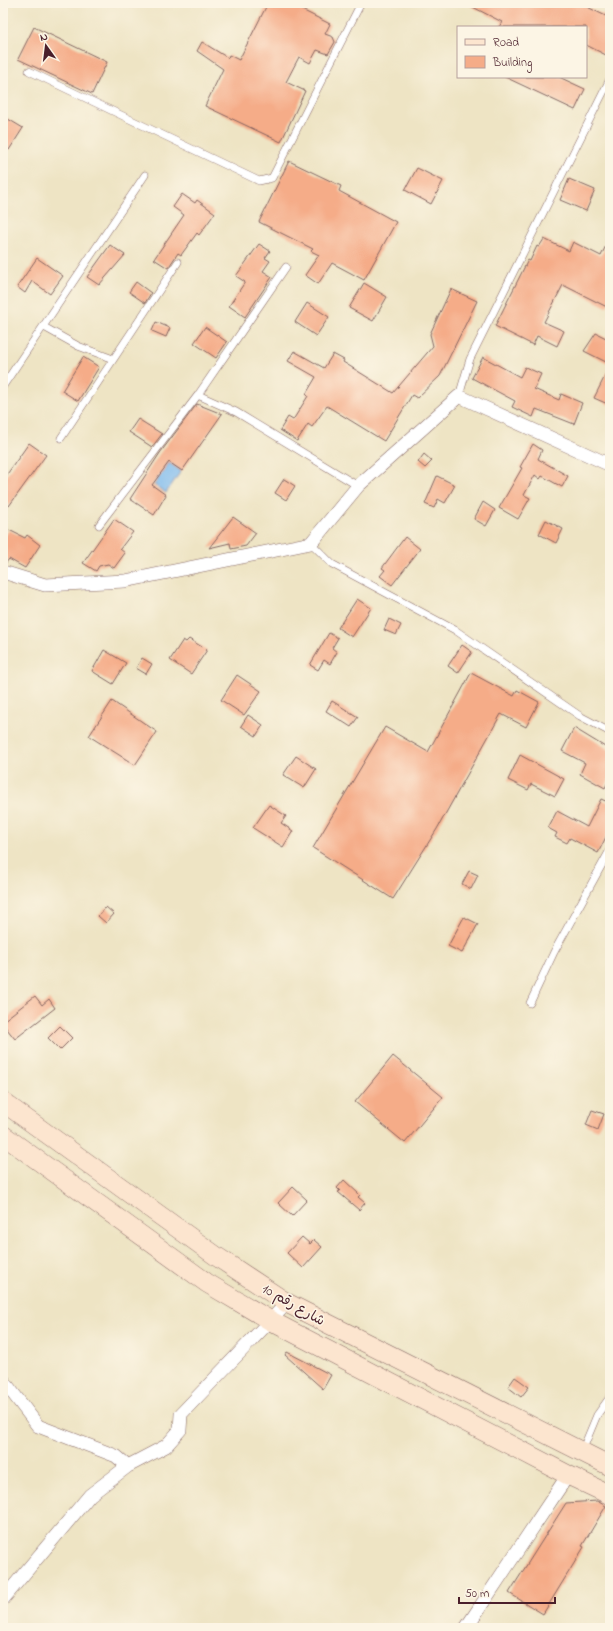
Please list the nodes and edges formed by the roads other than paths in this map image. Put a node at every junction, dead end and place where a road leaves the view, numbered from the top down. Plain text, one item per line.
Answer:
1 (361, 3) edge
2 (29, 71) dead end
3 (610, 79) edge
4 (145, 174) dead end
5 (178, 262) dead end
6 (286, 267) dead end
7 (44, 327) junction
8 (113, 359) junction
9 (3, 386) edge
10 (198, 395) junction
11 (459, 396) junction
12 (61, 438) dead end
13 (610, 465) edge
14 (358, 486) junction
15 (99, 525) dead end
16 (311, 543) junction
17 (3, 572) edge
18 (610, 732) edge
19 (610, 850) edge
20 (530, 1003) dead end
21 (3, 1102) edge
22 (3, 1135) edge
23 (287, 1303) junction
24 (271, 1321) junction
25 (3, 1380) edge
26 (610, 1397) edge
27 (581, 1451) junction
28 (128, 1466) junction
29 (610, 1466) edge
30 (568, 1476) junction
31 (610, 1495) edge
32 (3, 1599) edge
33 (466, 1628) edge

1 - 2 lane
3 - 11 lane
4 - 7 lane
5 - 8 lane
6 - 10 lane
7 - 8 lane
7 - 9 lane
8 - 12 lane
10 - 14 lane
10 - 15 lane
11 - 13 street
11 - 14 street
14 - 16 street
16 - 17 street
16 - 18 lane
19 - 20 lane
21 - 23 main road, شارع رقم 10
22 - 24 main road, شارع رقم 10
23 - 24 street
23 - 27 main road, شارع رقم 10
24 - 28 street
24 - 30 main road, شارع رقم 10
25 - 28 street
26 - 27 lane
27 - 29 main road, شارع رقم 10
28 - 32 street
30 - 31 main road, شارع رقم 10
30 - 33 street

